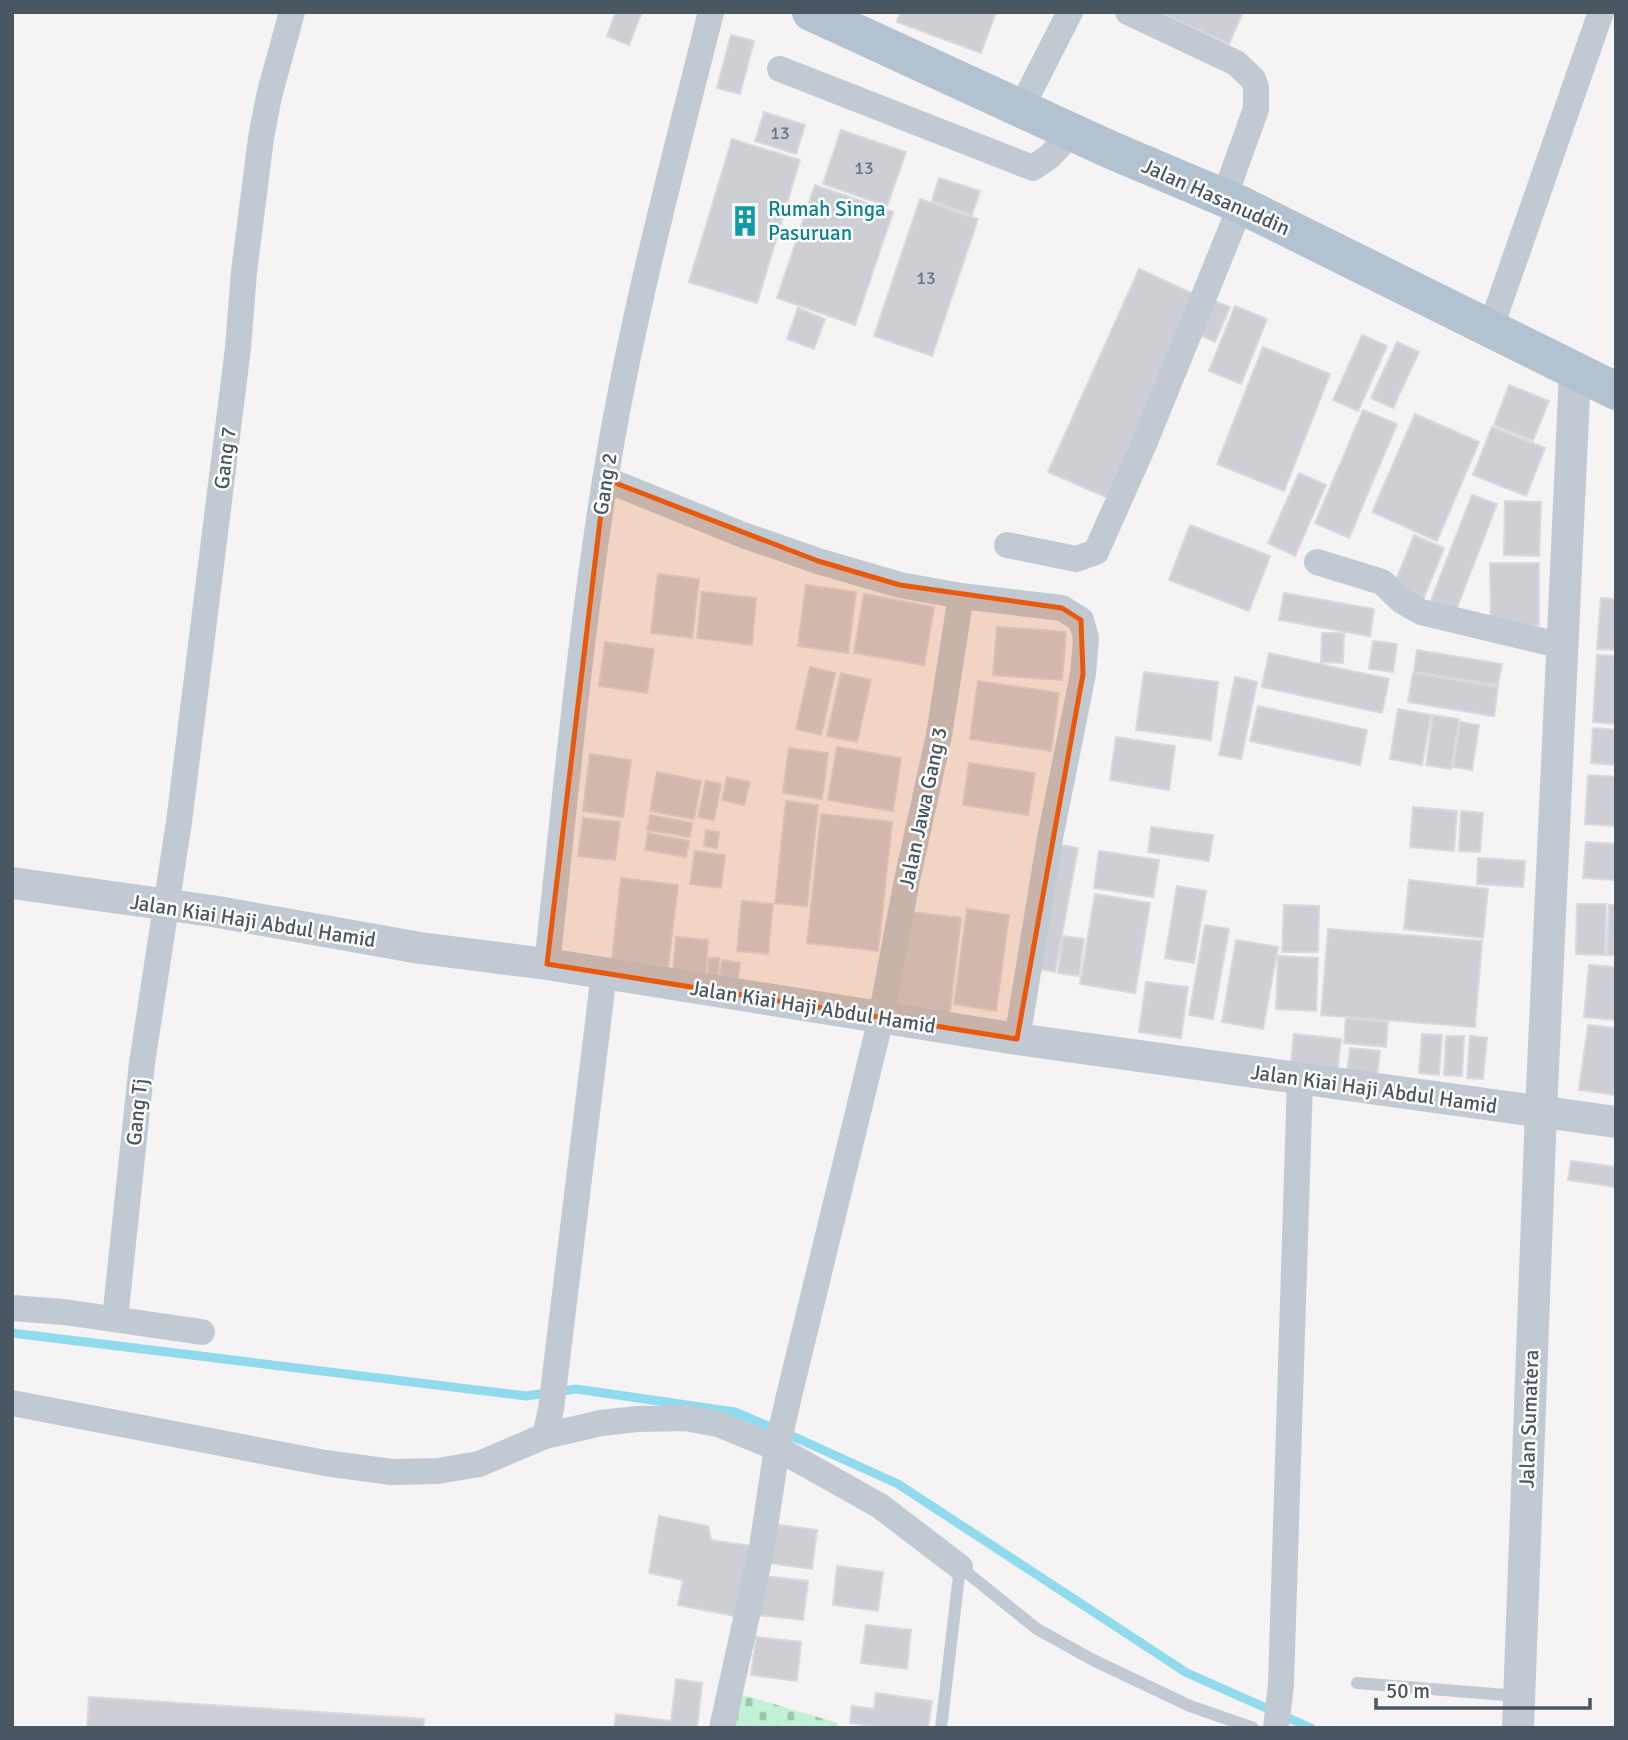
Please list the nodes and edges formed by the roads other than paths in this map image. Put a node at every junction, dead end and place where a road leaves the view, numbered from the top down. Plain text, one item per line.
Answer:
1 (292, 12) edge
2 (711, 12) edge
3 (811, 12) edge
4 (1070, 12) edge
5 (1128, 12) edge
6 (1601, 12) edge
7 (780, 69) dead end
8 (1021, 107) junction
9 (1072, 132) junction
10 (1232, 202) junction
11 (1490, 330) junction
12 (1575, 373) junction
13 (1616, 391) edge
14 (605, 479) junction
15 (1007, 545) dead end
16 (1317, 562) dead end
17 (961, 596) junction
18 (1563, 646) junction
19 (12, 883) edge
20 (167, 906) junction
21 (547, 964) junction
22 (604, 973) junction
23 (881, 1018) junction
24 (1017, 1039) junction
25 (1300, 1079) junction
26 (1541, 1111) junction
27 (1616, 1122) edge
28 (12, 1308) edge
29 (116, 1319) junction
30 (202, 1332) dead end
31 (12, 1403) edge
32 (545, 1436) junction
33 (778, 1443) junction
34 (960, 1567) junction
35 (1357, 1683) dead end
36 (1518, 1696) junction
37 (1268, 1727) edge
38 (722, 1728) edge
39 (941, 1728) edge
40 (1518, 1728) edge

1 - 20 street, Gang 7
2 - 14 street, Gang 2
3 - 8 main road, Jalan Hasanuddin
4 - 8 street
5 - 10 street
6 - 11 street
7 - 9 street
8 - 9 main road, Jalan Hasanuddin
9 - 10 main road, Jalan Hasanuddin
10 - 11 main road, Jalan Hasanuddin
10 - 15 street
11 - 12 main road, Jalan Hasanuddin
12 - 13 main road, Jalan Hasanuddin
12 - 18 street, Jalan Sumatera
14 - 17 street
14 - 21 street, Gang 2
16 - 18 street
17 - 23 street, Jalan Jawa Gang 3
17 - 24 street
18 - 26 street, Jalan Sumatera
19 - 20 street, Jalan Kiai Haji Abdul Hamid
20 - 21 street, Jalan Kiai Haji Abdul Hamid
20 - 29 street, Gang Tj
21 - 22 street, Jalan Kiai Haji Abdul Hamid
22 - 23 street, Jalan Kiai Haji Abdul Hamid
22 - 32 street
23 - 24 street, Jalan Kiai Haji Abdul Hamid
23 - 33 street, Jalan Jawa Gang 3
24 - 25 street, Jalan Kiai Haji Abdul Hamid
25 - 26 street, Jalan Kiai Haji Abdul Hamid
25 - 37 street
26 - 27 street, Jalan Kiai Haji Abdul Hamid
26 - 36 street, Jalan Sumatera
28 - 29 street
29 - 30 street
31 - 32 street
32 - 33 street
33 - 34 street
33 - 38 street, Jalan Jawa Gang 3
34 - 37 lane
34 - 39 lane
35 - 36 lane
36 - 40 street, Jalan Sumatera

